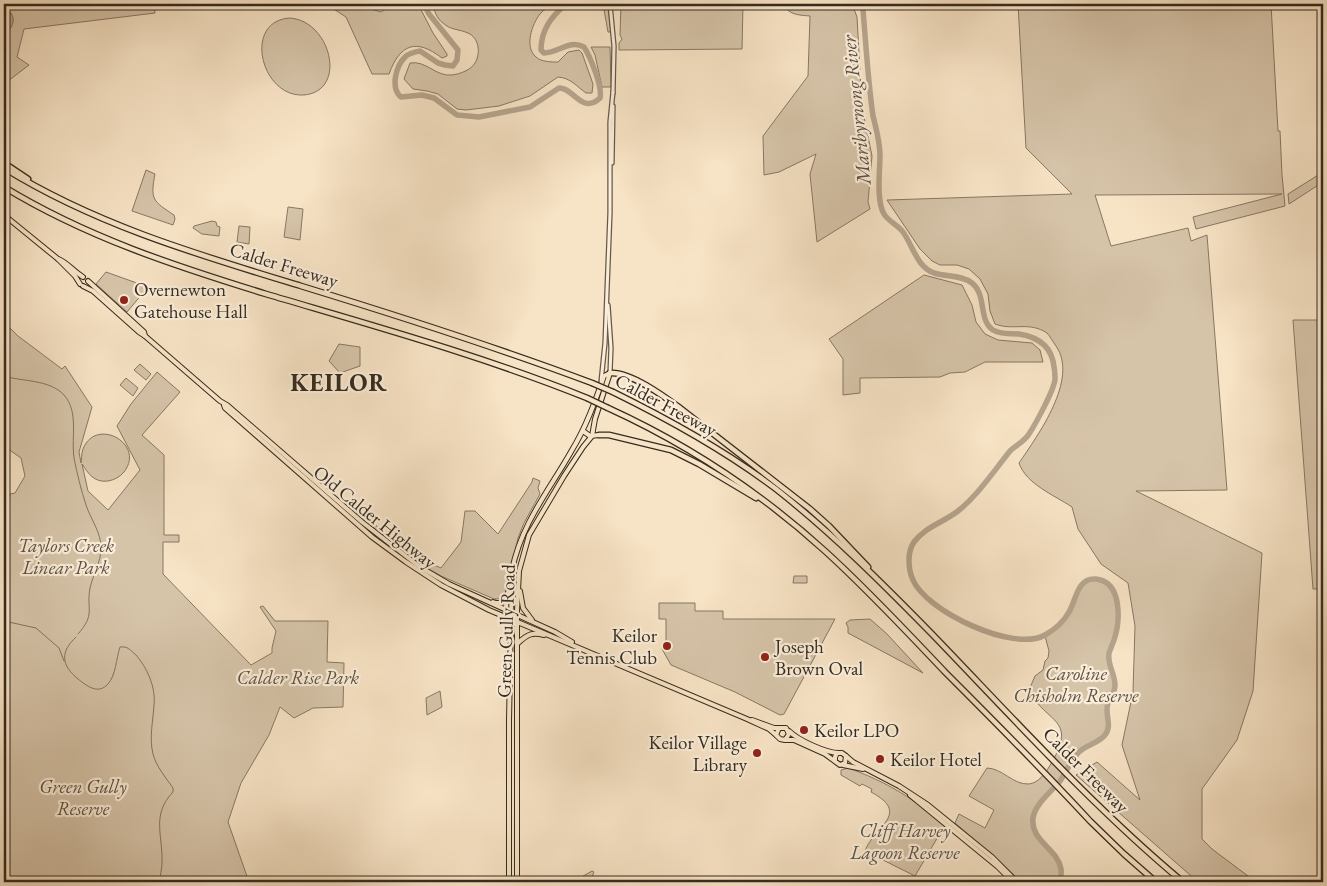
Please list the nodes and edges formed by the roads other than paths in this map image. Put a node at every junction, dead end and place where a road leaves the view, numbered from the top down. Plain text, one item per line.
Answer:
1 (610, 4) edge
2 (4, 163) edge
3 (4, 168) edge
4 (4, 187) edge
5 (79, 208) junction
6 (4, 215) edge
7 (58, 259) junction
8 (83, 277) junction
9 (88, 281) junction
10 (81, 285) junction
11 (608, 287) junction
12 (145, 336) junction
13 (610, 373) junction
14 (591, 413) junction
15 (583, 431) junction
16 (598, 435) joint
17 (592, 436) junction
18 (781, 513) junction
19 (363, 525) junction
20 (512, 576) junction
21 (518, 578) junction
22 (449, 584) junction
23 (884, 585) junction
24 (511, 612) junction
25 (518, 615) junction
26 (511, 619) junction
27 (518, 622) junction
28 (535, 623) junction
29 (556, 638) junction
30 (518, 643) junction
31 (582, 648) junction
32 (748, 719) junction
33 (780, 728) junction
34 (789, 731) junction
35 (776, 735) junction
36 (784, 740) junction
37 (839, 753) junction
38 (846, 756) junction
39 (835, 761) junction
40 (842, 765) junction
41 (867, 770) junction
42 (509, 803) junction
43 (517, 803) junction
44 (509, 882) edge
45 (517, 882) edge
46 (1015, 882) edge
47 (1156, 882) edge
48 (1184, 882) edge

1 - 11 street
2 - 5 highway
3 - 5 highway, Calder Freeway
4 - 18 highway, Calder Freeway, bridge
5 - 23 highway, Calder Freeway, bridge
6 - 7 main road, Old Calder Highway
7 - 8 main road, Old Calder Highway
7 - 10 main road, Old Calder Highway
8 - 9 main road
8 - 10 main road
9 - 10 main road
9 - 12 main road, Old Calder Highway
10 - 12 main road, Old Calder Highway
11 - 13 street
11 - 14 street, Green Gully Road
12 - 19 main road, Old Calder Highway
13 - 14 main road
13 - 17 main road, Green Gully Road
13 - 23 highway
14 - 15 main road, Green Gully Road
15 - 17 main road
15 - 20 main road, Green Gully Road
16 - 17 main road
16 - 18 highway
17 - 21 main road, Green Gully Road
18 - 47 highway, Calder Freeway
19 - 22 main road, Old Calder Highway
19 - 26 main road, Old Calder Highway
20 - 22 main road
20 - 24 main road, Green Gully Road
21 - 25 main road, Green Gully Road
21 - 28 main road
22 - 24 main road, Old Calder Highway
23 - 48 highway, Calder Freeway
24 - 25 main road, Old Calder Highway
24 - 26 main road, Green Gully Road
25 - 27 main road, Green Gully Road
25 - 28 main road, Old Calder Highway
26 - 27 main road, Old Calder Highway
26 - 42 main road, Green Gully Road
27 - 29 main road, Old Calder Highway
27 - 30 main road, Green Gully Road
28 - 31 main road, Old Calder Highway
29 - 30 main road
29 - 31 main road, Old Calder Highway
30 - 43 main road, Green Gully Road
31 - 32 main road, Old Calder Highway
32 - 33 main road, Old Calder Highway
32 - 35 main road, Old Calder Highway
33 - 34 main road
33 - 35 main road
34 - 36 main road
34 - 37 main road
35 - 36 main road
36 - 39 main road
37 - 38 main road
37 - 39 main road
38 - 40 main road
38 - 41 main road
39 - 40 main road
40 - 41 main road
41 - 46 main road
42 - 43 main road
42 - 44 main road, Green Gully Road
43 - 45 main road, Green Gully Road

